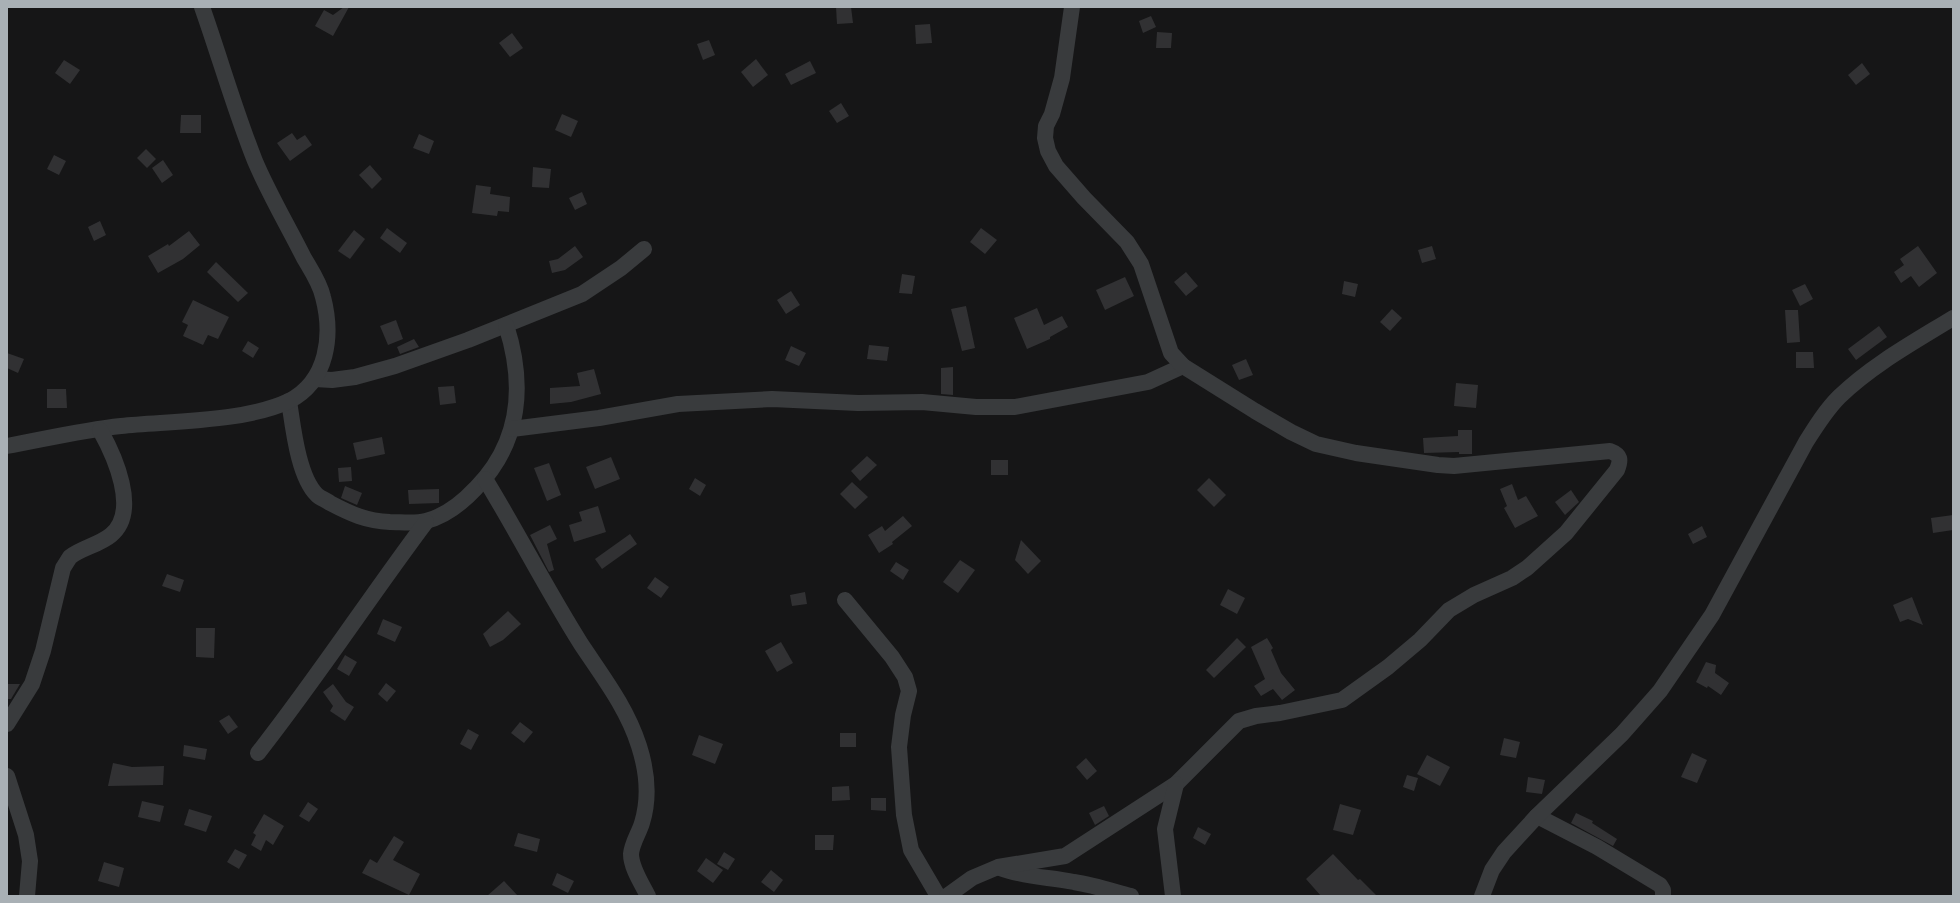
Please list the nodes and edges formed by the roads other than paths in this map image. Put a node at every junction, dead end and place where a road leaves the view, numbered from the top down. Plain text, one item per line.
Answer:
1 (202, 7) edge
2 (1072, 7) edge
3 (644, 249) dead end
4 (1953, 318) edge
5 (506, 325) junction
6 (1183, 366) junction
7 (315, 379) junction
8 (289, 400) junction
9 (512, 429) junction
10 (100, 430) junction
11 (7, 446) edge
12 (485, 479) junction
13 (426, 522) junction
14 (845, 600) dead end
15 (7, 724) edge
16 (258, 752) dead end
17 (7, 776) edge
18 (1176, 784) junction
19 (1537, 816) junction
20 (998, 867) junction
21 (27, 896) edge
22 (648, 896) edge
23 (938, 896) edge
24 (947, 896) edge
25 (1131, 896) edge
26 (1173, 896) edge
27 (1482, 896) edge
28 (1663, 896) edge

1 - 7 street
2 - 6 street
3 - 5 street
4 - 19 street
5 - 7 street
5 - 9 street
6 - 9 street
6 - 18 street
7 - 8 street
8 - 10 street
8 - 13 street
9 - 12 street
10 - 11 street
10 - 15 street
12 - 13 street
12 - 22 street
13 - 16 street
14 - 23 street
17 - 21 street
18 - 20 street
18 - 26 street
19 - 27 street
19 - 28 street
20 - 24 street
20 - 25 street

